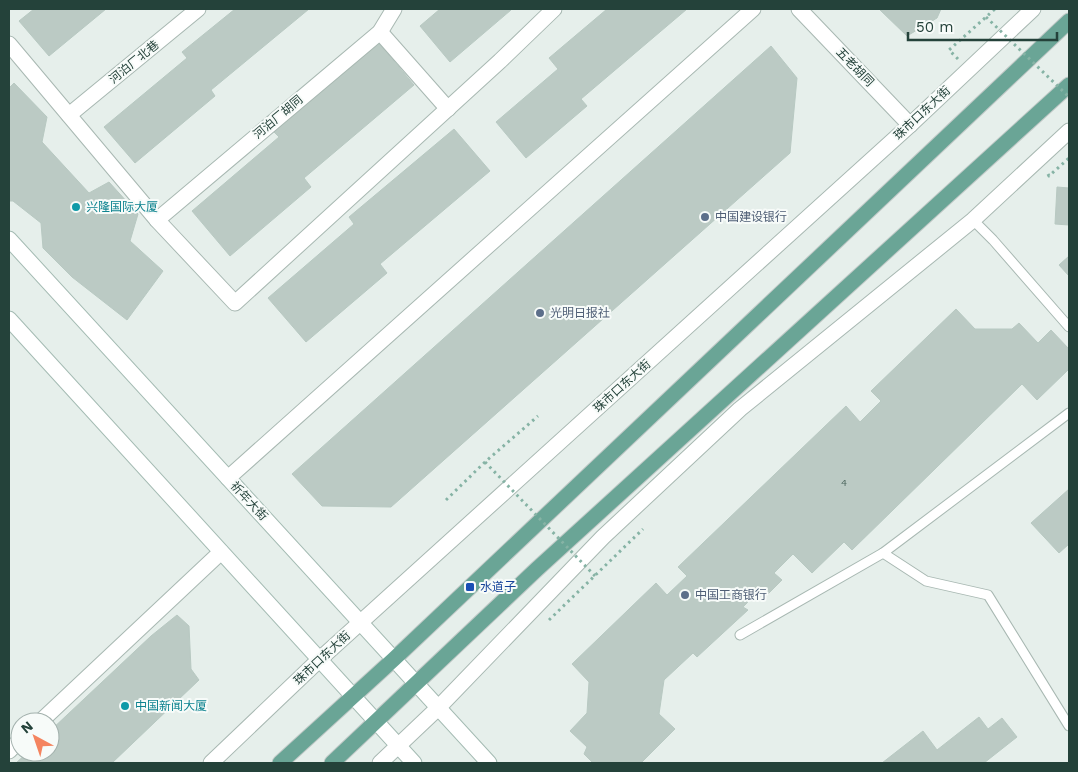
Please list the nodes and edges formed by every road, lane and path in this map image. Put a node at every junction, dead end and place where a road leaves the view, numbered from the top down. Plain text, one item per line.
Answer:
1 (198, 9) edge
2 (394, 9) edge
3 (554, 9) edge
4 (753, 9) edge
5 (799, 9) edge
6 (995, 9) edge
7 (1033, 9) edge
8 (986, 17) junction
9 (1069, 21) edge
10 (380, 32) junction
11 (9, 44) edge
12 (949, 50) dead end
13 (1069, 85) edge
14 (1069, 97) edge
15 (448, 109) junction
16 (69, 115) junction
17 (910, 124) junction
18 (1069, 131) edge
19 (1069, 158) edge
20 (1049, 176) dead end
21 (157, 220) junction
22 (973, 220) junction
23 (9, 239) edge
24 (9, 319) edge
25 (1069, 327) edge
26 (1069, 413) edge
27 (538, 416) dead end
28 (485, 462) junction
29 (228, 478) junction
30 (446, 500) dead end
31 (643, 529) dead end
32 (221, 552) junction
33 (883, 553) junction
34 (595, 576) junction
35 (550, 620) dead end
36 (361, 623) junction
37 (740, 635) dead end
38 (320, 659) junction
39 (394, 659) junction
40 (416, 683) junction
41 (353, 695) junction
42 (438, 708) junction
43 (51, 712) edge
44 (376, 722) junction
45 (1069, 726) edge
46 (399, 746) junction
47 (211, 763) edge
48 (280, 763) edge
49 (332, 763) edge
50 (380, 763) edge
51 (414, 763) edge
52 (489, 763) edge

1 - 16 street, 河泊厂北巷
2 - 10 street, 河泊厂胡同
3 - 15 street
4 - 29 street
5 - 17 street, 五老胡同
6 - 8 path
7 - 17 street, 珠市口东大街
8 - 12 path
8 - 14 path, bridge
9 - 39 main road
10 - 15 street
10 - 21 street, 河泊厂胡同
11 - 16 street
13 - 40 main road
15 - 21 street
16 - 21 street
17 - 36 street, 珠市口东大街
18 - 22 street
19 - 20 path
22 - 25 lane
22 - 42 street
23 - 29 street, 祈年大街
24 - 32 street
26 - 33 lane
27 - 28 path
28 - 30 path
28 - 34 path, bridge
29 - 36 street, 祈年大街
31 - 34 path
32 - 38 street
32 - 43 street
33 - 37 lane
33 - 45 lane
34 - 35 path
36 - 38 street, 珠市口东大街
36 - 39 street, 祈年大街
38 - 41 street
38 - 47 street, 珠市口东大街
39 - 40 street, 祈年大街
39 - 41 main road
40 - 42 street, 祈年大街
40 - 44 main road
41 - 44 street
41 - 48 main road
42 - 46 street
42 - 52 street, 祈年大街
44 - 46 street
44 - 49 main road
46 - 50 street
46 - 51 street

